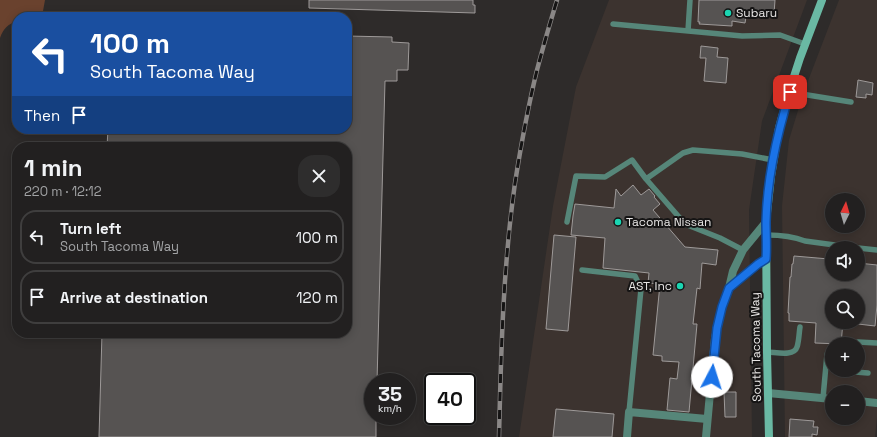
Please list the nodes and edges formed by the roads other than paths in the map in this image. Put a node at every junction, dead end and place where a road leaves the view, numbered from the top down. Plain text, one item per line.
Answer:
1 (690, 0) edge
2 (822, 0) edge
3 (613, 24) dead end
4 (688, 31) junction
5 (805, 44) junction
6 (790, 92) junction
7 (851, 102) dead end
8 (773, 160) junction
9 (646, 179) junction
10 (567, 222) dead end
11 (766, 222) junction
12 (767, 235) junction
13 (825, 244) edge
14 (865, 249) edge
15 (743, 250) junction
16 (877, 250) edge
17 (766, 259) junction
18 (582, 270) dead end
19 (729, 288) junction
20 (800, 327) dead end
21 (865, 342) edge
22 (877, 343) edge
23 (767, 352) junction
24 (825, 376) edge
25 (768, 393) junction
26 (823, 398) joint
27 (865, 402) edge
28 (877, 403) edge
29 (629, 412) junction
30 (708, 419) junction
31 (627, 437) edge
32 (706, 437) edge
33 (769, 437) edge

1 - 4 lane
2 - 5 main road, South Tacoma Way
3 - 4 lane
4 - 5 lane
5 - 6 main road, South Tacoma Way
6 - 7 lane
6 - 8 main road, South Tacoma Way
8 - 9 lane
8 - 11 main road, South Tacoma Way
9 - 10 lane
9 - 15 lane
11 - 12 main road, South Tacoma Way
11 - 15 street
12 - 13 lane
12 - 17 main road, South Tacoma Way
14 - 16 lane
15 - 19 street
17 - 19 street
17 - 23 main road, South Tacoma Way
18 - 29 lane
19 - 30 street
20 - 23 lane
21 - 22 lane
23 - 25 main road, South Tacoma Way
24 - 26 lane
25 - 26 street
25 - 33 main road, South Tacoma Way
27 - 28 street
29 - 30 street
29 - 31 street
30 - 32 street

